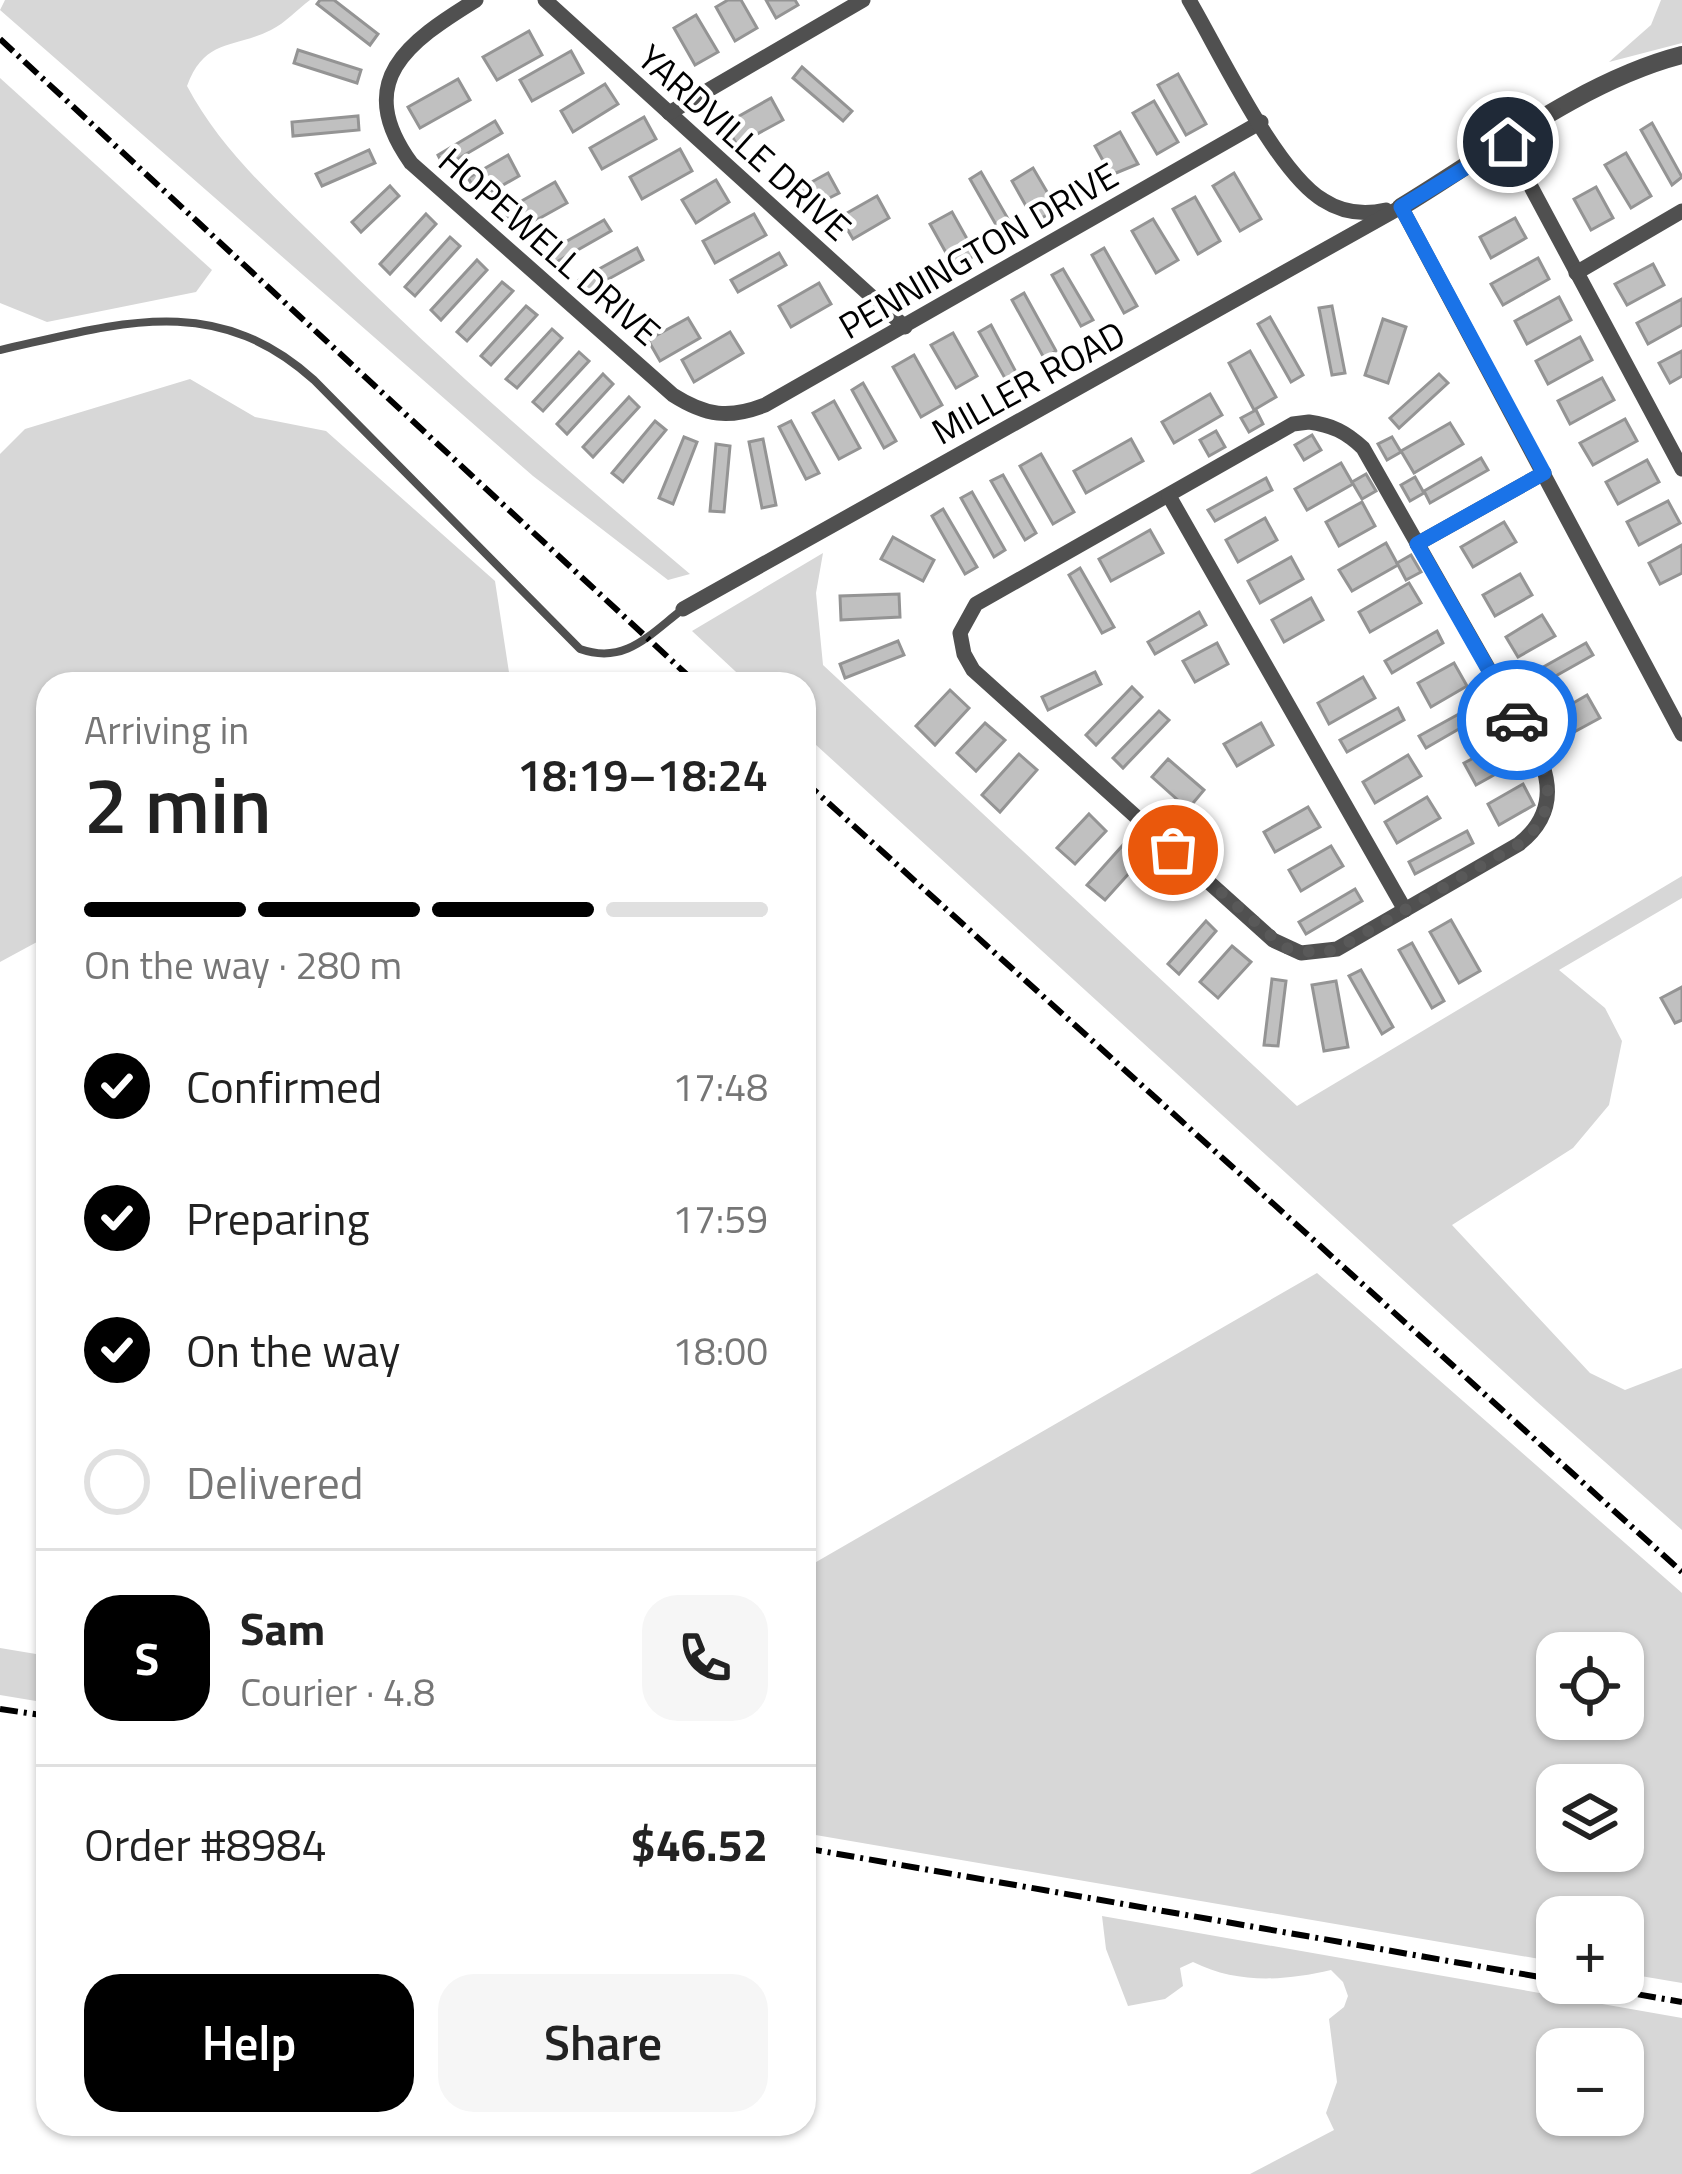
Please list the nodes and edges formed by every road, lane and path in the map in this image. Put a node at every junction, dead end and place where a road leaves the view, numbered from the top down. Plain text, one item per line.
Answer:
1 (476, 0) edge
2 (545, 0) edge
3 (863, 0) edge
4 (1189, 0) edge
5 (1682, 55) edge
6 (669, 113) junction
7 (1261, 122) junction
8 (1508, 142) junction
9 (1401, 207) junction
10 (1682, 211) edge
11 (1576, 273) junction
12 (905, 327) junction
13 (0, 350) edge
14 (720, 416) joint
15 (1682, 469) edge
16 (1544, 473) junction
17 (1168, 496) junction
18 (1417, 544) junction
19 (683, 609) joint
20 (1682, 734) edge
21 (1405, 910) junction

1 - 14 street, HOPEWELL DRIVE
2 - 6 street, YARDVILLE DRIVE
3 - 6 street
4 - 7 street
5 - 8 street
6 - 12 street, YARDVILLE DRIVE
7 - 9 street
7 - 12 street, PENNINGTON DRIVE
8 - 9 street
8 - 11 street
9 - 16 street
9 - 19 street, MILLER ROAD
10 - 11 street
11 - 15 street
12 - 14 street, PENNINGTON DRIVE
13 - 19 lane
16 - 18 street
16 - 20 street
17 - 18 street
17 - 21 street
17 - 21 street
18 - 21 street

